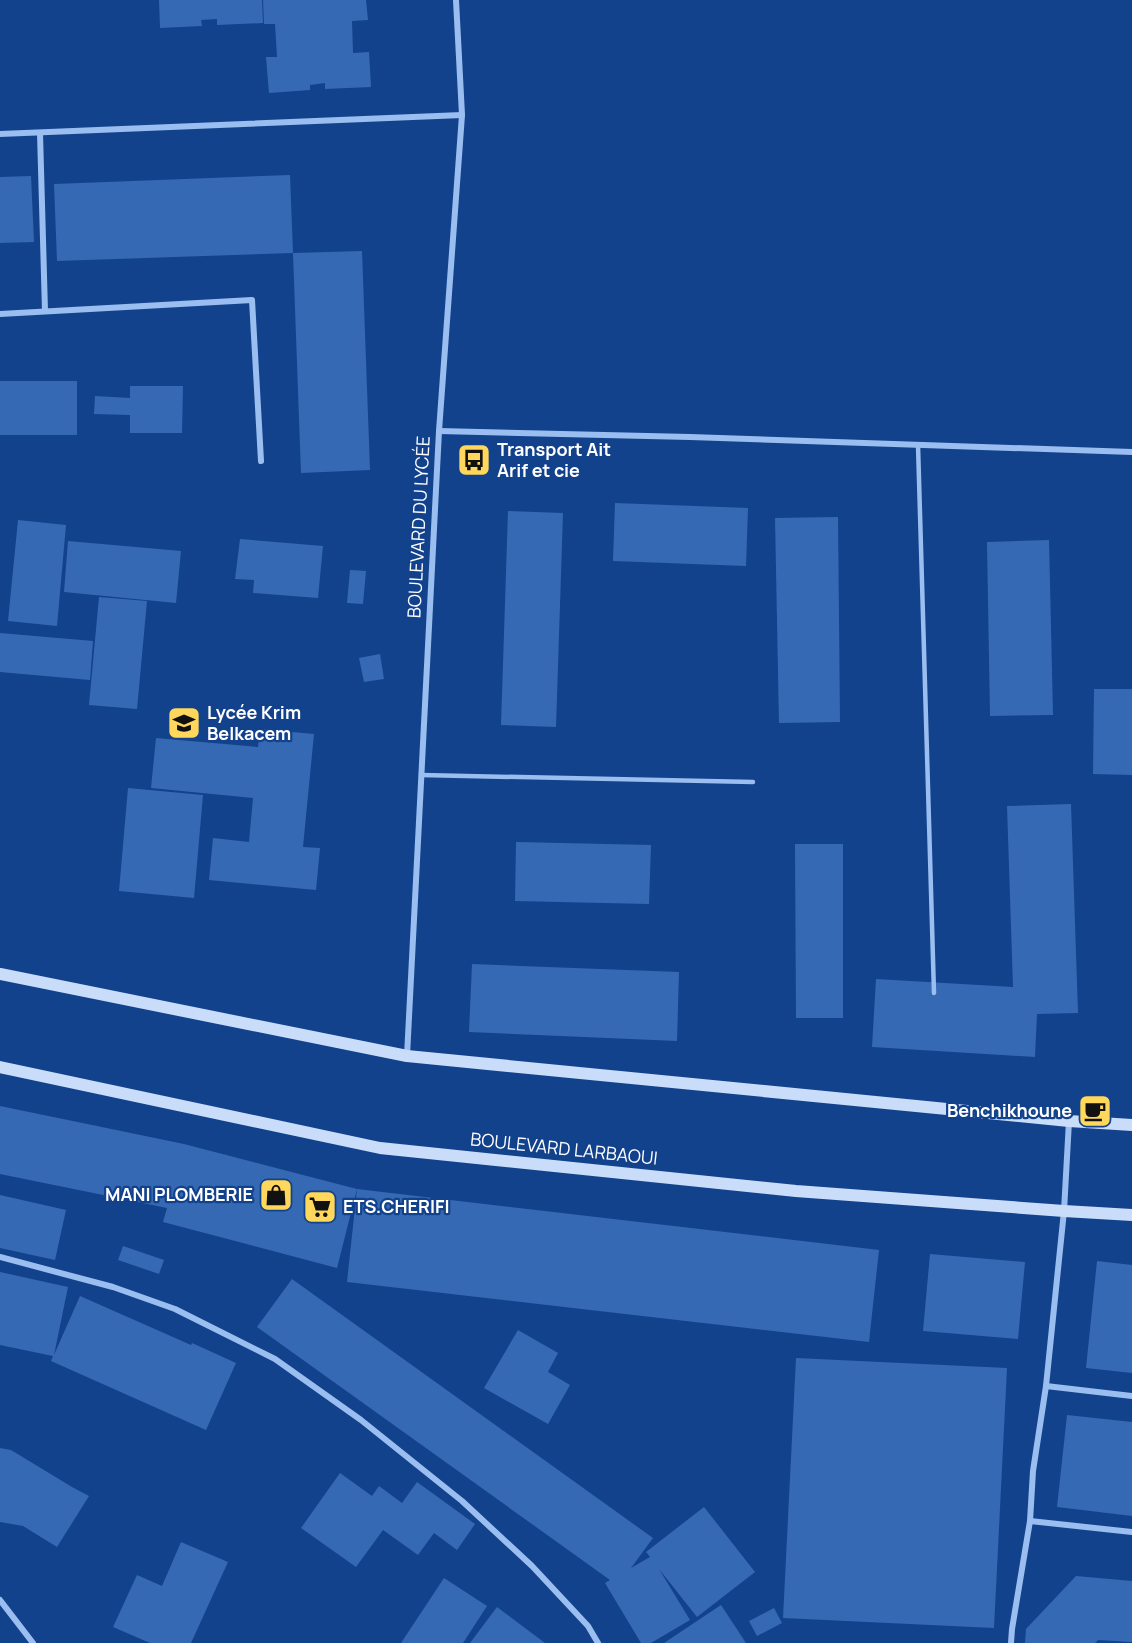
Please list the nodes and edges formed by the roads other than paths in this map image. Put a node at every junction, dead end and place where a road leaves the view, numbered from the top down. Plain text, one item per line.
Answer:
1 (456, 0) edge
2 (462, 115) junction
3 (40, 133) junction
4 (0, 134) edge
5 (45, 311) junction
6 (0, 314) edge
7 (439, 431) junction
8 (918, 445) junction
9 (1132, 452) edge
10 (261, 461) dead end
11 (421, 775) junction
12 (753, 782) dead end
13 (0, 974) edge
14 (934, 993) dead end
15 (406, 1056) junction
16 (0, 1067) edge
17 (1069, 1121) junction
18 (1132, 1125) edge
19 (1064, 1211) junction
20 (1132, 1215) edge
21 (0, 1257) edge
22 (1046, 1386) junction
23 (1132, 1396) edge
24 (1030, 1521) junction
25 (1132, 1532) edge
26 (0, 1600) edge
27 (33, 1643) edge
28 (598, 1643) edge
29 (1011, 1643) edge

1 - 2 street, BOULEVARD DU LYCÉE
2 - 3 street
2 - 7 street, BOULEVARD DU LYCÉE
3 - 4 street
3 - 5 street
5 - 6 street
5 - 10 street
7 - 8 street
7 - 11 street, BOULEVARD DU LYCÉE
8 - 9 street
8 - 14 lane
11 - 12 lane
11 - 15 street, BOULEVARD DU LYCÉE
13 - 15 main road
15 - 17 main road
16 - 19 main road, BOULEVARD LARBAOUI
17 - 18 main road
17 - 19 street
19 - 20 main road, BOULEVARD LARBAOUI
19 - 22 street
21 - 28 street
22 - 23 street
22 - 24 street
24 - 25 street
24 - 29 street
26 - 27 street

